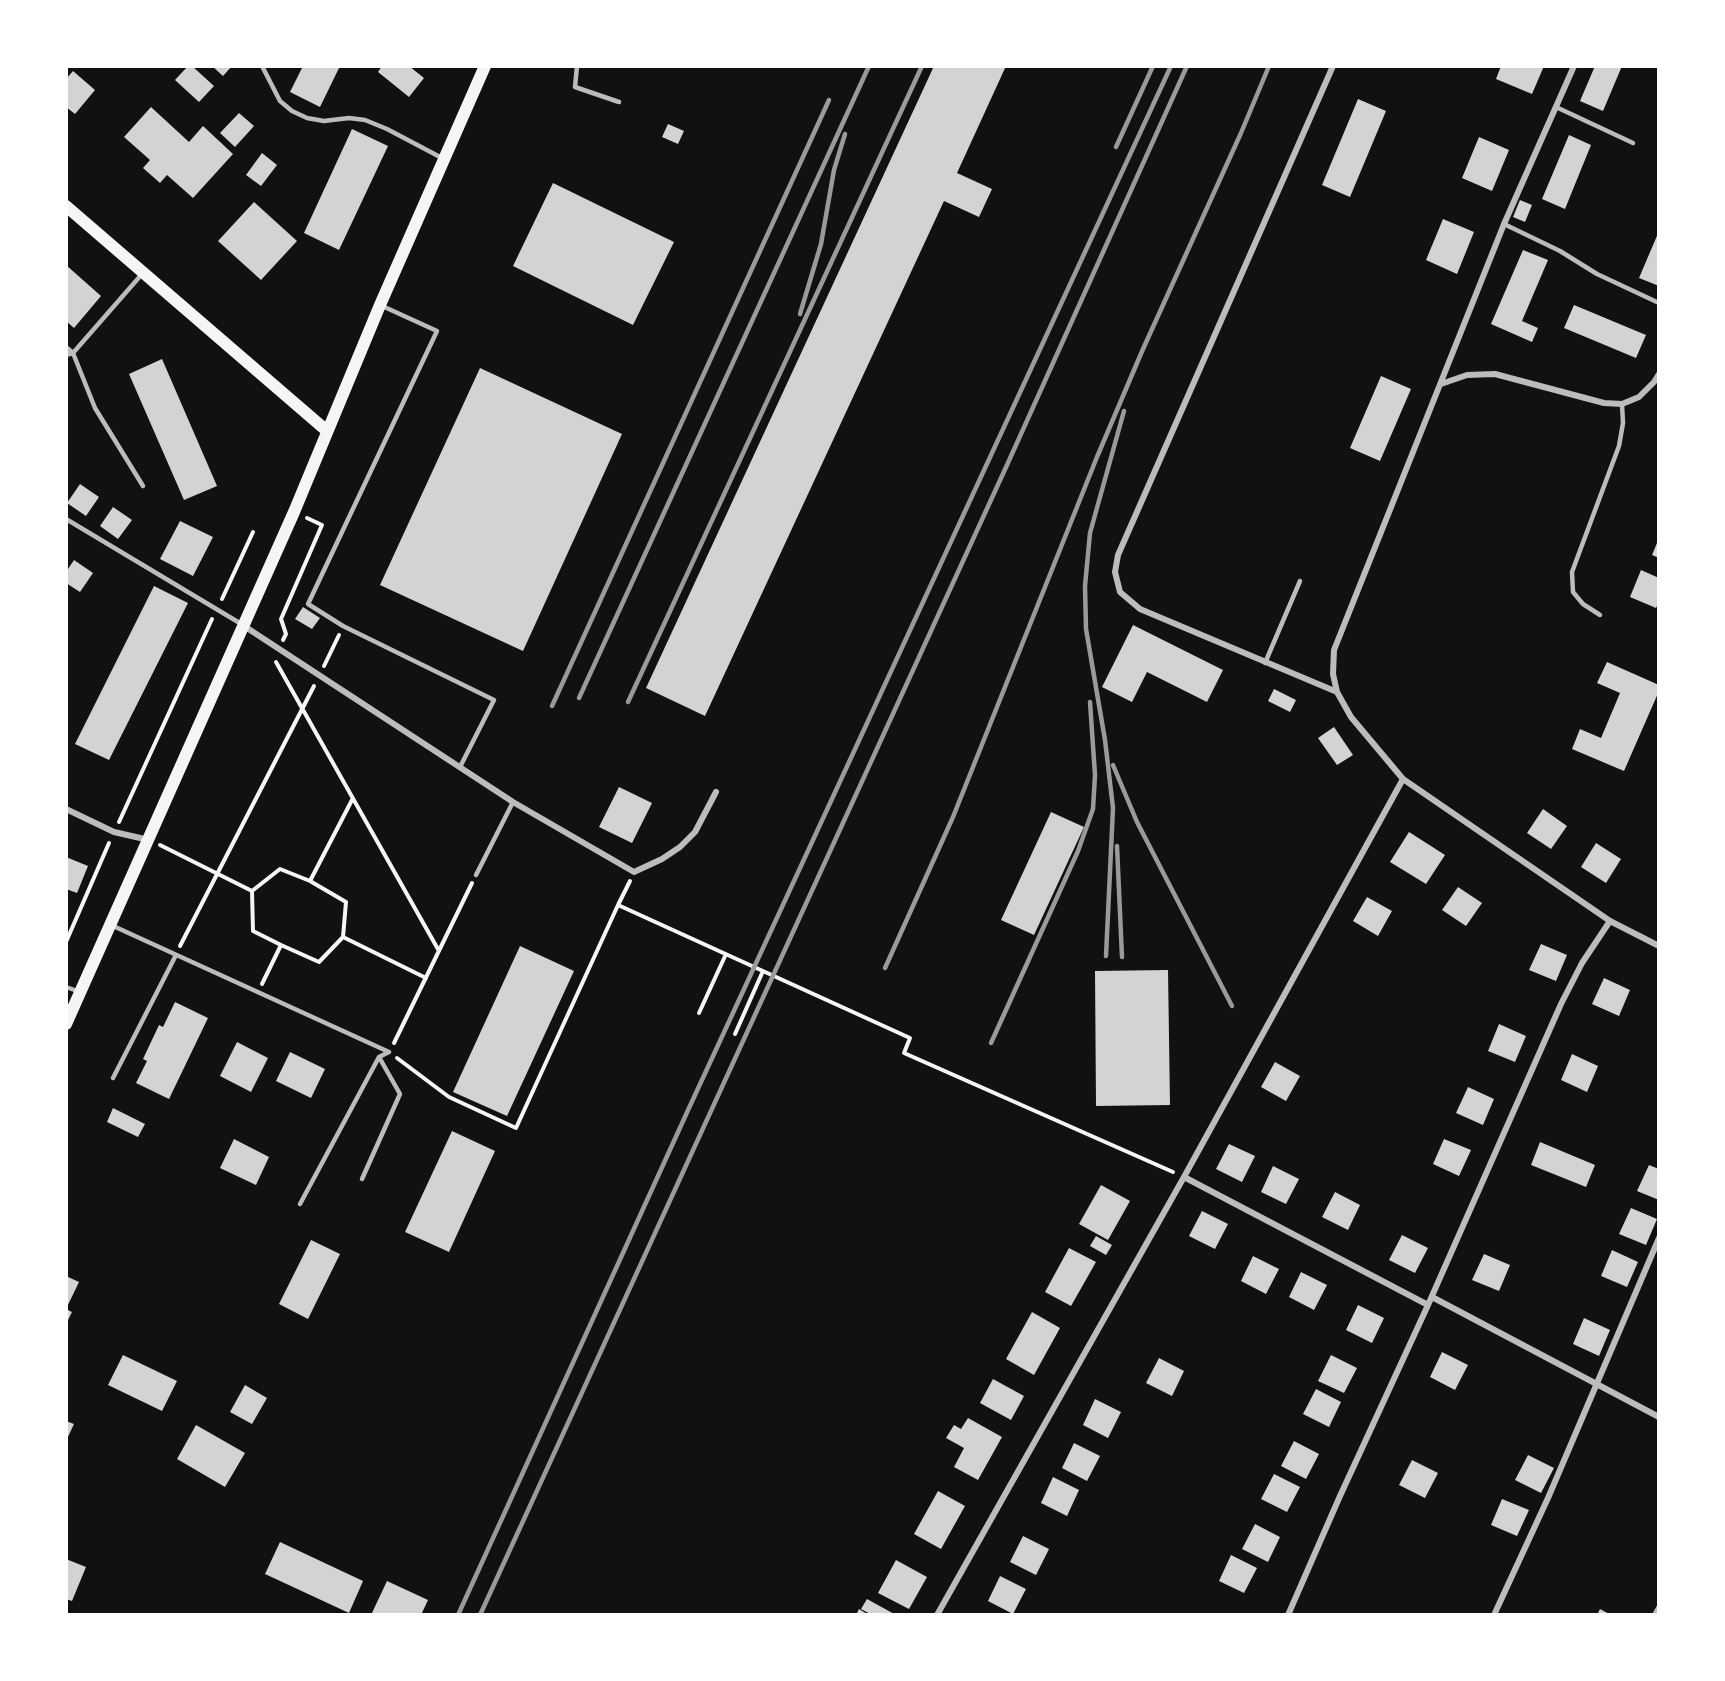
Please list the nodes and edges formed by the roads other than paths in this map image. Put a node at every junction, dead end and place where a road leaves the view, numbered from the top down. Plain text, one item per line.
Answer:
1 (262, 66) edge
2 (485, 66) edge
3 (577, 66) edge
4 (1333, 66) edge
5 (1574, 66) edge
6 (619, 102) dead end
7 (1556, 107) junction
8 (1633, 143) dead end
9 (444, 160) junction
10 (66, 206) edge
11 (1504, 224) junction
12 (143, 273) junction
13 (1659, 303) edge
14 (380, 305) junction
15 (66, 347) edge
16 (73, 353) junction
17 (66, 355) edge
18 (1659, 374) edge
19 (1441, 384) junction
20 (1622, 404) junction
21 (327, 431) junction
22 (143, 486) dead end
23 (66, 519) edge
24 (1300, 581) dead end
25 (1600, 615) dead end
26 (243, 626) junction
27 (1265, 663) junction
28 (1337, 692) junction
29 (460, 767) junction
30 (1403, 779) junction
31 (716, 792) dead end
32 (513, 802) junction
33 (66, 809) edge
34 (148, 840) junction
35 (476, 875) road end
36 (1610, 921) junction
37 (111, 925) junction
38 (1659, 946) edge
39 (176, 955) junction
40 (66, 987) edge
41 (80, 992) junction
42 (66, 1024) edge
43 (379, 1057) junction
44 (113, 1078) dead end
45 (1184, 1178) junction
46 (362, 1179) dead end
47 (300, 1204) dead end
48 (1659, 1238) edge
49 (1432, 1297) junction
50 (1428, 1305) junction
51 (1595, 1385) junction
52 (1659, 1417) edge
53 (1659, 1608) edge
54 (936, 1615) edge
55 (1288, 1615) edge
56 (1494, 1615) edge
57 (1655, 1615) edge

1 - 9 lane
2 - 9 main road
3 - 6 lane
4 - 27 street
5 - 7 street
7 - 8 lane
7 - 11 street
9 - 14 main road
10 - 12 main road
11 - 13 lane
11 - 19 street
12 - 16 lane
12 - 21 main road
14 - 21 main road
14 - 29 lane
15 - 16 lane
16 - 17 lane
16 - 22 lane
18 - 20 street
19 - 20 street
19 - 28 street
20 - 25 lane
21 - 26 main road
23 - 26 lane
24 - 27 lane
26 - 29 street
26 - 34 main road
27 - 28 street
28 - 30 street
29 - 32 street
30 - 36 street
30 - 45 street
31 - 32 street
32 - 35 lane
33 - 34 street
34 - 37 main road
36 - 38 street
36 - 49 street
37 - 39 lane
37 - 41 main road
39 - 43 lane
39 - 44 lane
40 - 41 lane
41 - 42 main road
43 - 46 lane
43 - 47 lane
45 - 50 street
45 - 54 street
48 - 51 street
49 - 50 street
49 - 51 street
50 - 55 street
51 - 52 street
51 - 56 street
53 - 57 street

